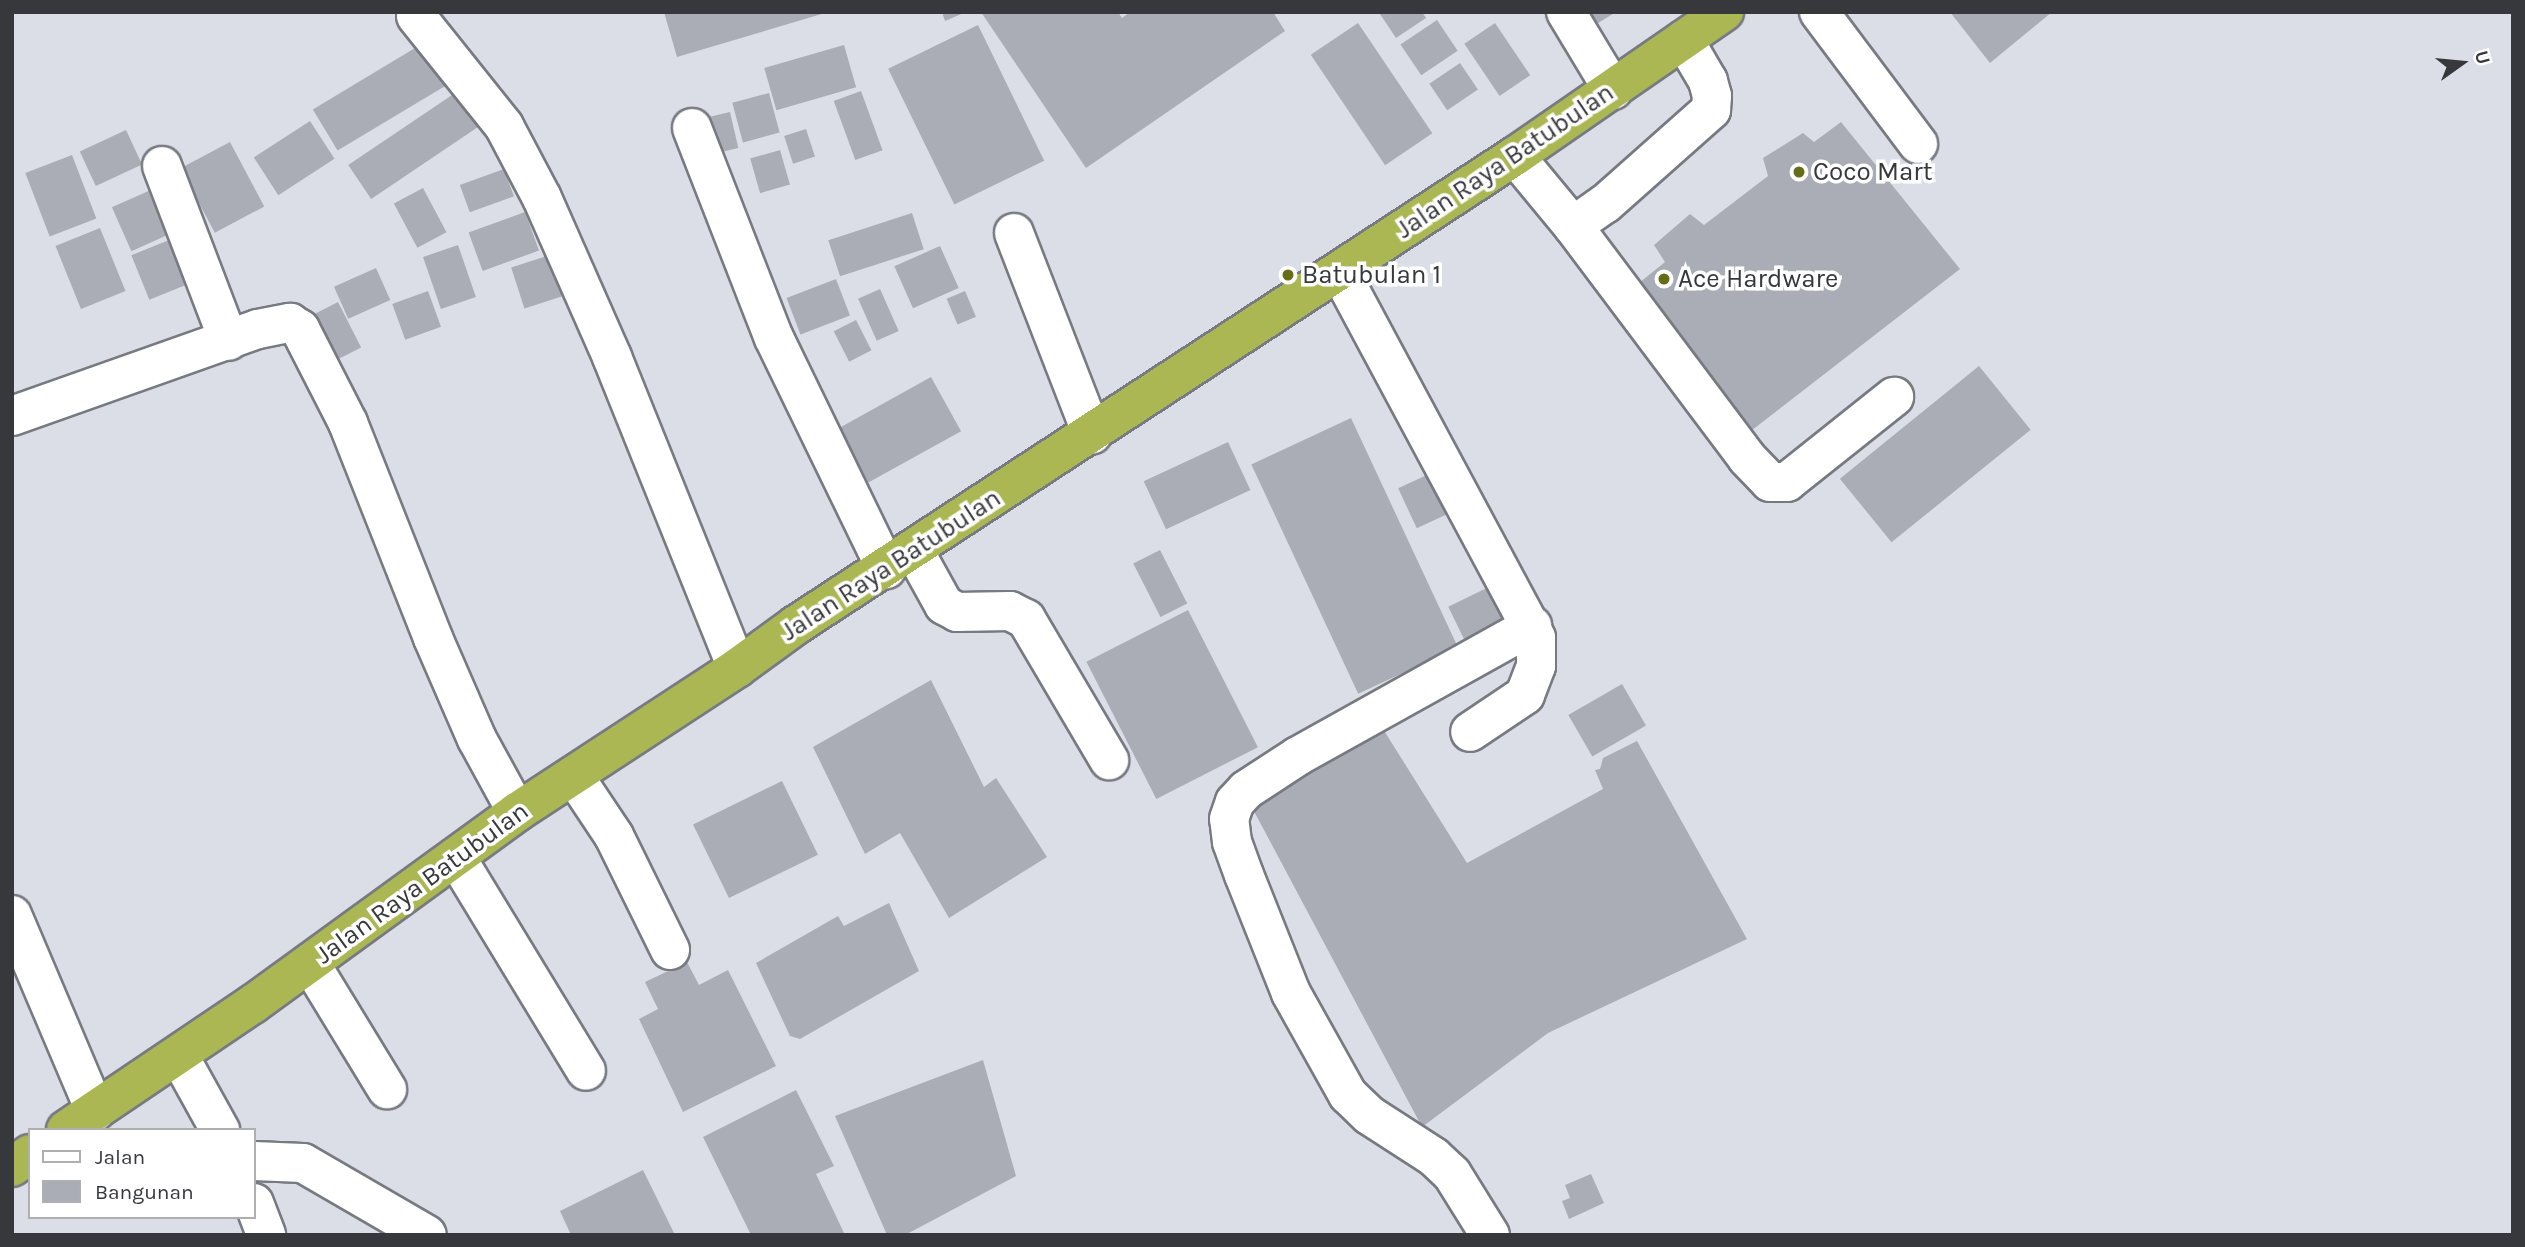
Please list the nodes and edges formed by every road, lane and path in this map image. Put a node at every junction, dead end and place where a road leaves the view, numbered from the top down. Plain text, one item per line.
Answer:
1 (1566, 12) edge
2 (1819, 12) edge
3 (416, 16) dead end
4 (1708, 21) edge
5 (1613, 90) junction
6 (692, 128) dead end
7 (1918, 144) dead end
8 (1515, 156) junction
9 (162, 166) dead end
10 (1573, 226) junction
11 (1014, 233) dead end
12 (1340, 272) junction
13 (229, 341) junction
14 (1894, 397) dead end
15 (12, 416) edge
16 (1093, 434) junction
17 (900, 559) junction
18 (1532, 625) junction
19 (737, 668) junction
20 (1470, 732) dead end
21 (1109, 760) dead end
22 (574, 776) junction
23 (517, 812) junction
24 (456, 857) junction
25 (12, 915) edge
26 (670, 950) dead end
27 (310, 963) junction
28 (179, 1056) junction
29 (586, 1071) dead end
30 (387, 1089) dead end
31 (80, 1121) edge
32 (219, 1128) edge
33 (28, 1155) edge
34 (256, 1161) edge
35 (12, 1167) edge
36 (256, 1208) edge
37 (266, 1235) edge
38 (427, 1235) edge
39 (1490, 1235) edge

1 - 5 street
2 - 7 street
3 - 19 street
4 - 5 highway, Jalan Raya Batubulan
4 - 10 street
5 - 8 highway, Jalan Raya Batubulan
6 - 17 street
8 - 10 street
8 - 12 highway, Jalan Raya Batubulan
9 - 13 street
10 - 14 street
11 - 16 street
12 - 16 highway, Jalan Raya Batubulan
12 - 18 street
13 - 15 street
13 - 23 street
16 - 17 highway, Jalan Raya Batubulan
17 - 19 highway, Jalan Raya Batubulan
17 - 21 street
18 - 20 street
18 - 39 street
19 - 22 highway, Jalan Raya Batubulan
22 - 23 highway, Jalan Raya Batubulan
22 - 26 street
23 - 24 highway, Jalan Raya Batubulan
24 - 27 highway, Jalan Raya Batubulan
24 - 29 street
25 - 31 street
27 - 28 highway, Jalan Raya Batubulan
27 - 30 street
28 - 31 highway, Jalan Raya Batubulan
28 - 32 street
33 - 35 highway
34 - 38 street
36 - 37 street

